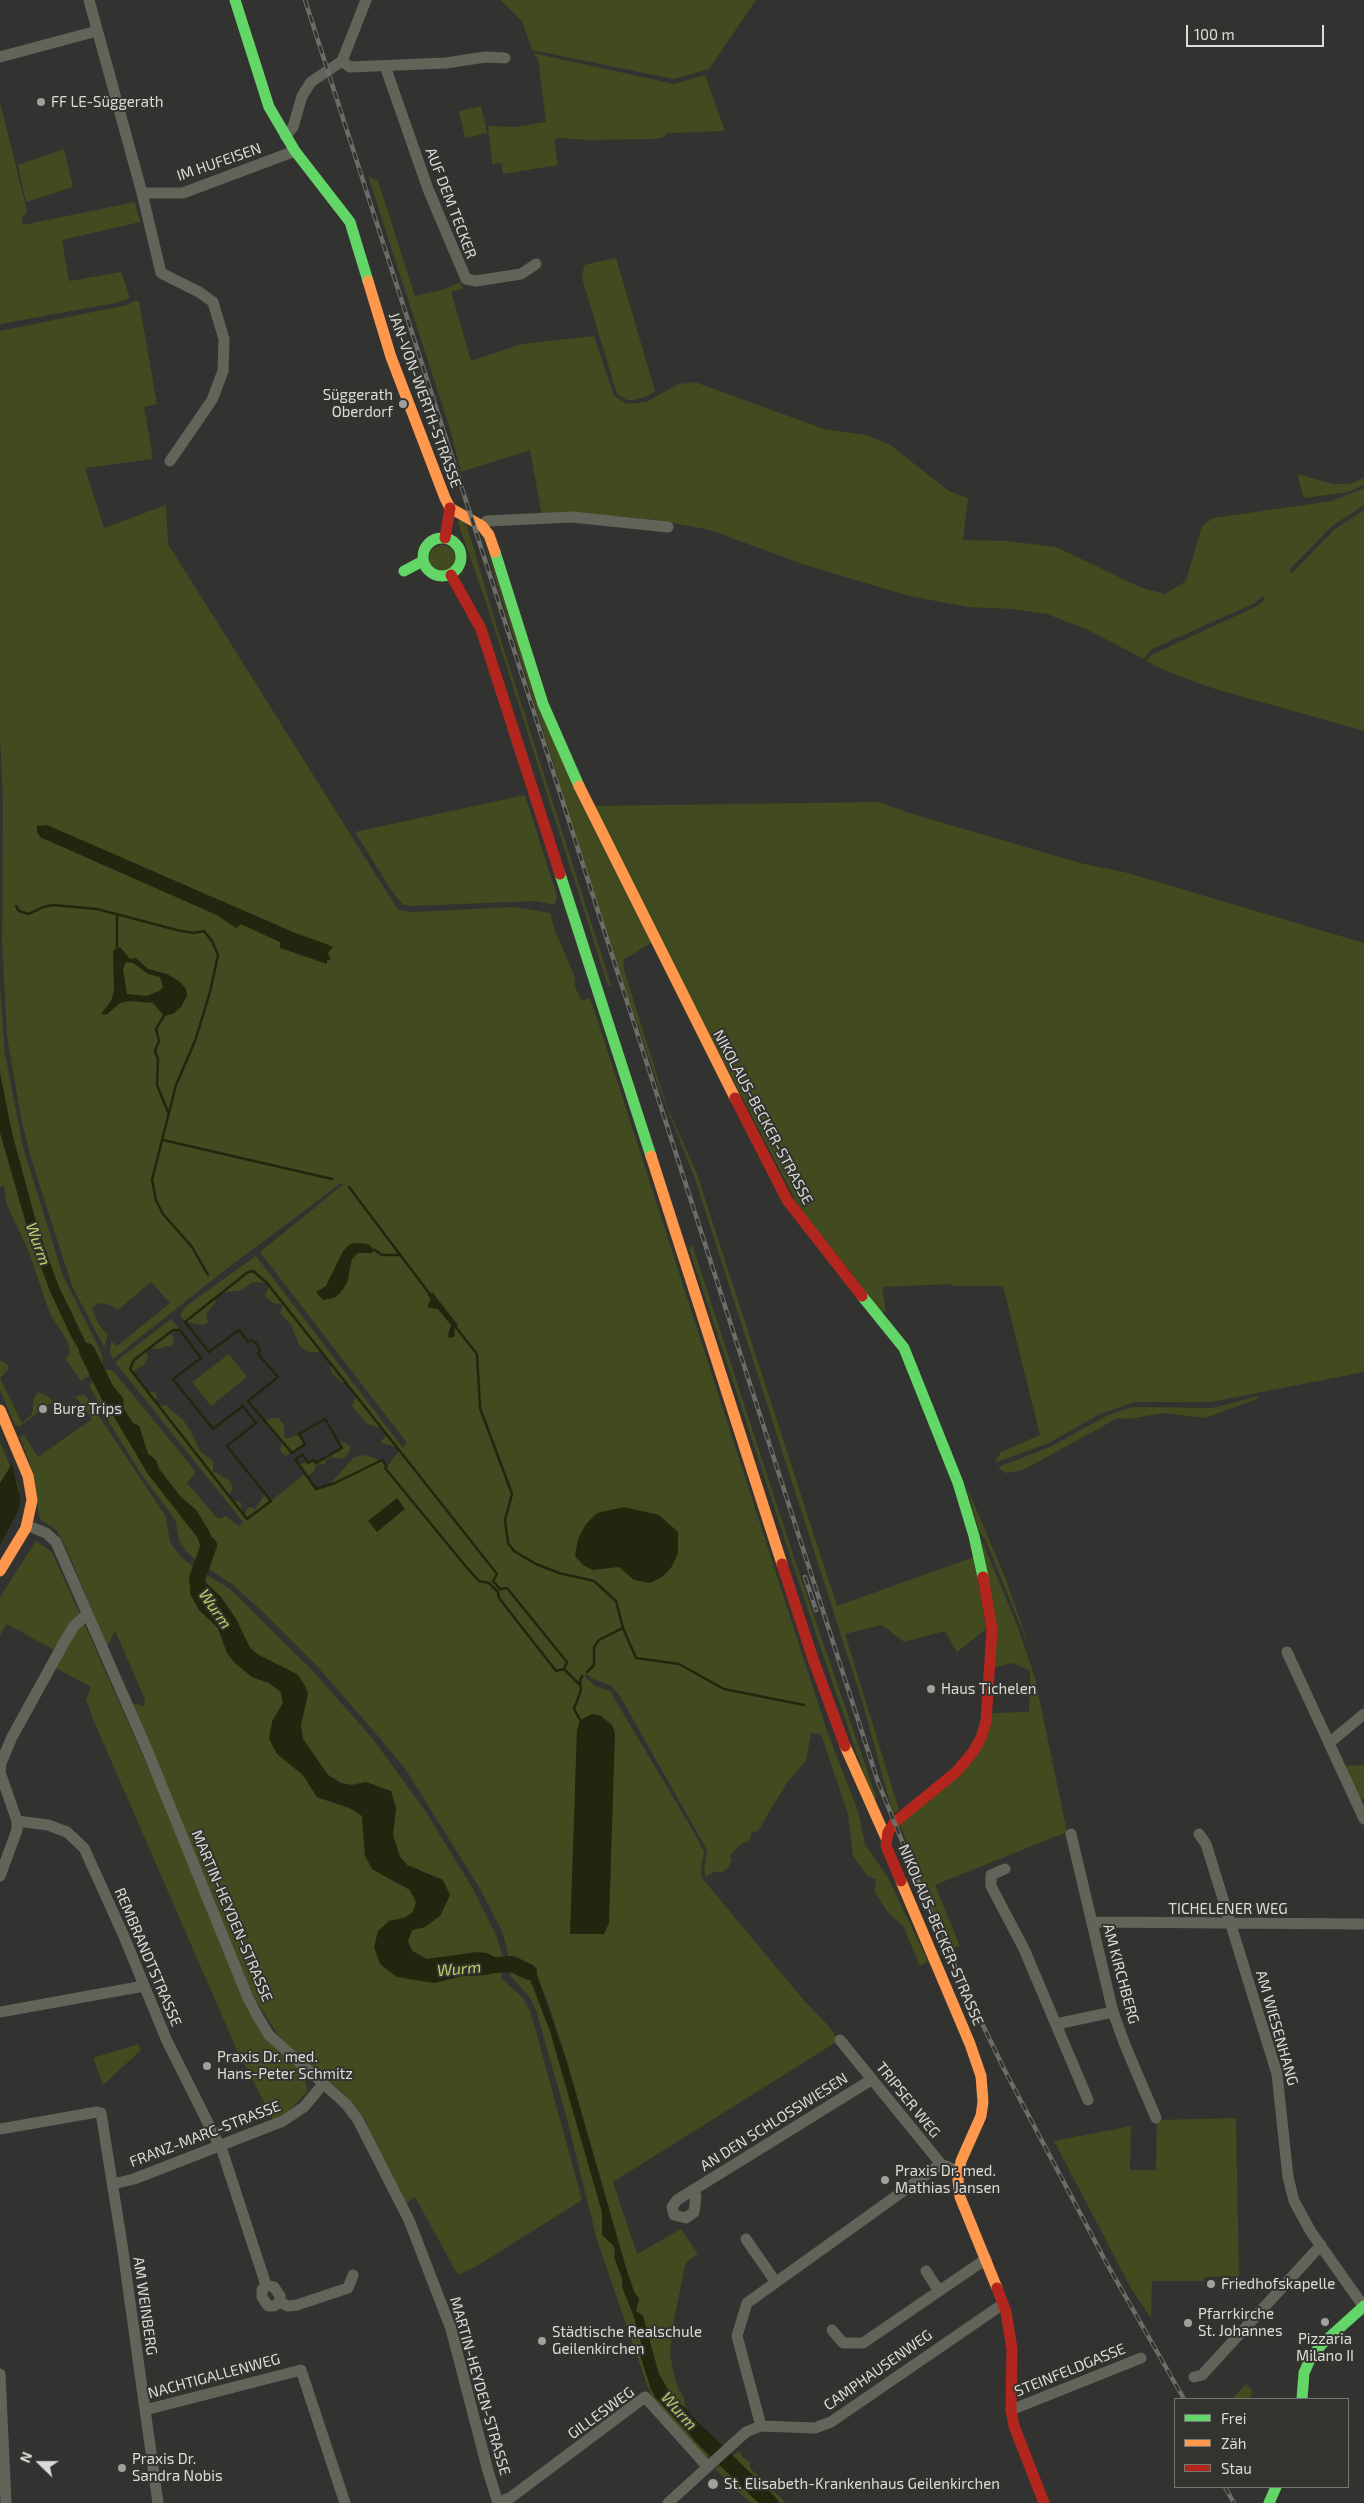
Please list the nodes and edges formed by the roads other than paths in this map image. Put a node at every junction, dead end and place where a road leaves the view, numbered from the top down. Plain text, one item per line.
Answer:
1 (89, 0) edge
2 (235, 0) edge
3 (366, 0) edge
4 (97, 31) junction
5 (0, 57) edge
6 (505, 58) dead end
7 (342, 61) junction
8 (385, 66) junction
9 (285, 136) junction
10 (295, 151) junction
11 (142, 193) junction
12 (536, 264) dead end
13 (170, 461) dead end
14 (454, 511) junction
15 (482, 526) junction
16 (668, 527) dead end
17 (445, 538) junction
18 (423, 561) junction
19 (404, 571) dead end
20 (451, 575) junction
21 (0, 1410) edge
22 (26, 1525) junction
23 (0, 1571) edge
24 (87, 1614) junction
25 (1287, 1652) dead end
26 (1364, 1714) edge
27 (1329, 1743) junction
28 (1364, 1819) edge
29 (17, 1821) junction
30 (1070, 1834) dead end
31 (1199, 1834) dead end
32 (886, 1838) junction
33 (1005, 1869) dead end
34 (0, 1876) edge
35 (1092, 1922) junction
36 (1232, 1924) junction
37 (1364, 1924) edge
38 (144, 1986) junction
39 (0, 2012) edge
40 (1114, 2012) junction
41 (1056, 2024) junction
42 (840, 2040) dead end
43 (871, 2080) junction
44 (324, 2083) junction
45 (1088, 2100) dead end
46 (1156, 2118) dead end
47 (0, 2129) edge
48 (220, 2144) junction
49 (941, 2164) junction
50 (958, 2171) junction
51 (113, 2184) junction
52 (694, 2190) dead end
53 (746, 2239) dead end
54 (1321, 2245) junction
55 (986, 2259) junction
56 (926, 2272) dead end
57 (353, 2275) dead end
58 (775, 2281) junction
59 (939, 2291) junction
60 (1003, 2304) junction
61 (1364, 2306) edge
62 (832, 2330) dead end
63 (1141, 2358) dead end
64 (0, 2374) edge
65 (1194, 2377) dead end
66 (1302, 2398) edge
67 (144, 2410) junction
68 (1011, 2410) junction
69 (760, 2426) junction
70 (709, 2464) junction
71 (1276, 2488) edge
72 (498, 2502) edge
73 (6, 2503) edge
74 (158, 2503) edge
75 (345, 2503) edge
76 (668, 2503) edge
77 (1044, 2503) edge
78 (1269, 2503) edge

1 - 4 street
2 - 9 main road, JAN-VON-WERTH-STRASSE
3 - 7 street
4 - 5 street
4 - 11 street
6 - 8 street
7 - 8 street
7 - 9 street
8 - 12 street, AUF DEM TECKER
9 - 10 main road, JAN-VON-WERTH-STRASSE
10 - 11 street, IM HUFEISEN
10 - 14 main road, JAN-VON-WERTH-STRASSE
11 - 13 street
14 - 15 main road
14 - 17 main road
15 - 16 street
15 - 32 main road, NIKOLAUS-BECKER-STRASSE
17 - 18 main road
17 - 20 main road
18 - 19 main road
18 - 20 main road
20 - 32 main road
21 - 22 main road
22 - 23 main road
22 - 24 street, MARTIN-HEYDEN-STRASSE
24 - 29 street
24 - 44 street, MARTIN-HEYDEN-STRASSE
25 - 27 street
26 - 27 street
27 - 28 street
29 - 34 street
29 - 38 street, REMBRANDTSTRASSE
30 - 35 street, AM KIRCHBERG
31 - 36 street, AM WIESENHANG
32 - 50 main road, NIKOLAUS-BECKER-STRASSE
33 - 41 street
35 - 36 street, TICHELENER WEG
35 - 40 street, AM KIRCHBERG
36 - 37 street, TICHELENER WEG
36 - 54 street, AM WIESENHANG
38 - 39 street
38 - 48 street, REMBRANDTSTRASSE
40 - 41 street
40 - 46 street, AM KIRCHBERG
41 - 45 street
42 - 43 street, TRIPSER WEG
43 - 49 street, TRIPSER WEG
43 - 52 street, AN DEN SCHLOSSWIESEN
44 - 48 street, FRANZ-MARC-STRASSE
44 - 72 street, MARTIN-HEYDEN-STRASSE
47 - 51 street, AM WEINBERG
48 - 51 street, FRANZ-MARC-STRASSE
48 - 57 street, REMBRANDTSTRASSE
49 - 50 street, TRIPSER WEG
49 - 58 street
50 - 55 main road, NIKOLAUS-BECKER-STRASSE
51 - 67 street, AM WEINBERG
53 - 58 street
54 - 61 street, AM WIESENHANG
54 - 65 street
55 - 59 street
55 - 60 main road, NIKOLAUS-BECKER-STRASSE
56 - 59 street
58 - 69 street
59 - 62 street
60 - 68 main road, NIKOLAUS-BECKER-STRASSE
60 - 69 street, CAMPHAUSENWEG
61 - 66 main road
63 - 68 street, STEINFELDGASSE
64 - 73 street
67 - 74 street, AM WEINBERG
67 - 75 street, NACHTIGALLENWEG
68 - 77 main road, NIKOLAUS-BECKER-STRASSE
69 - 70 street
70 - 72 street, GILLESWEG
70 - 76 street
71 - 78 main road

